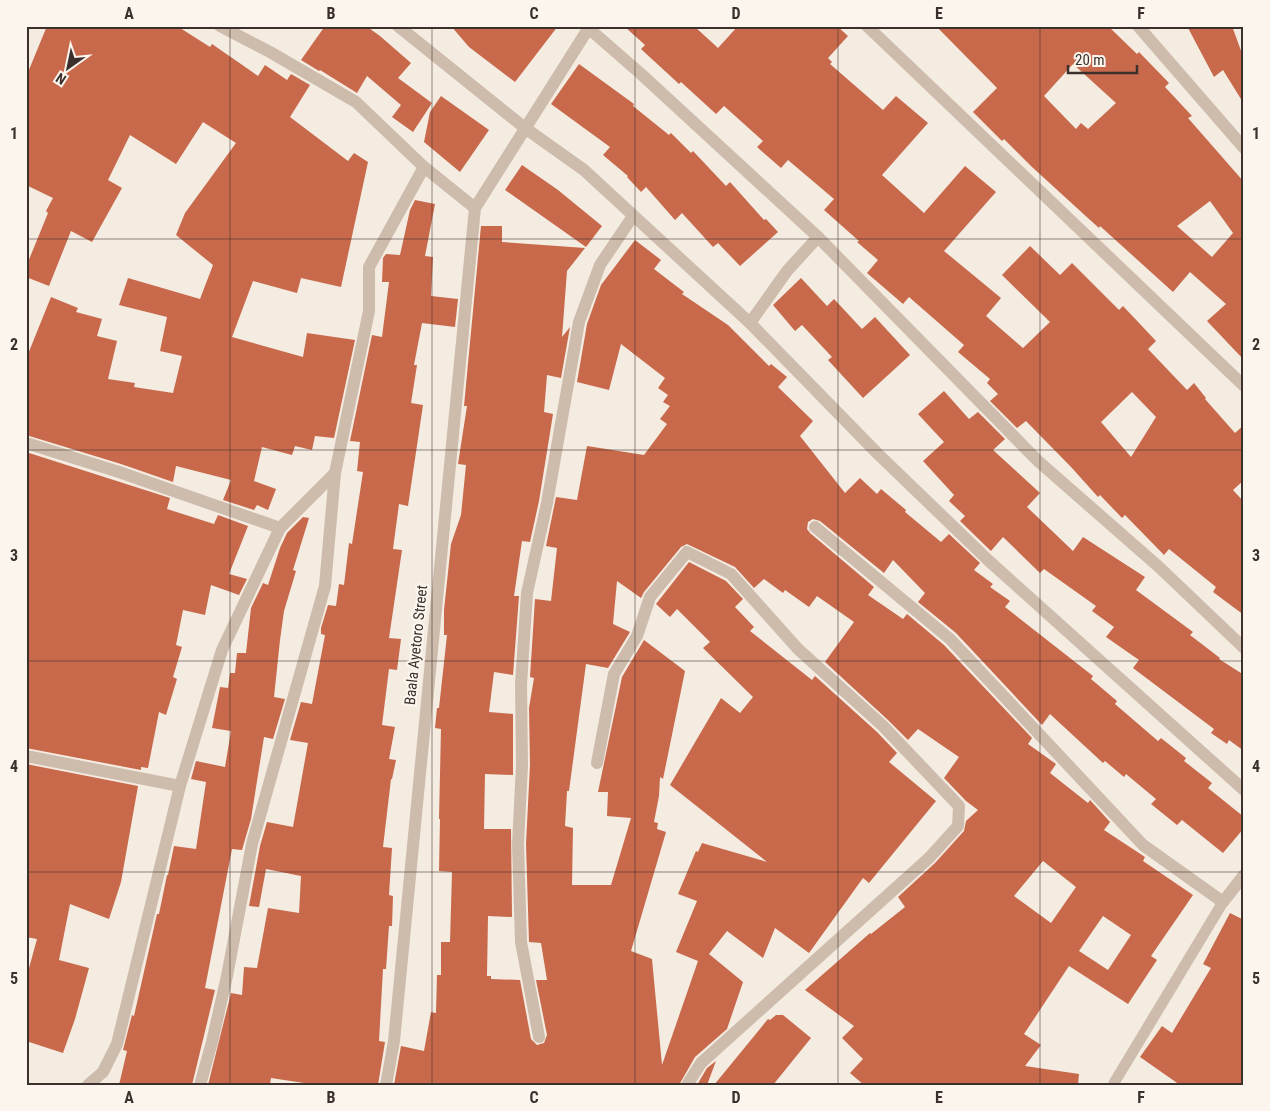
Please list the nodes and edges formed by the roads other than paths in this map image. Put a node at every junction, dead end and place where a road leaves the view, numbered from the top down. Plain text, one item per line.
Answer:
1 (220, 26) edge
2 (398, 26) edge
3 (866, 26) edge
4 (1138, 26) edge
5 (587, 27) edge
6 (525, 128) junction
7 (1244, 148) edge
8 (424, 167) junction
9 (475, 208) junction
10 (633, 216) junction
11 (818, 237) junction
12 (750, 323) junction
13 (1244, 386) edge
14 (26, 443) edge
15 (335, 473) junction
16 (815, 527) dead end
17 (280, 528) junction
18 (1244, 648) edge
19 (26, 756) edge
20 (597, 763) dead end
21 (180, 786) junction
22 (1244, 790) edge
23 (1244, 875) edge
24 (1223, 902) junction
25 (539, 1037) dead end
26 (1114, 1083) dead end
27 (88, 1085) edge
28 (200, 1085) edge
29 (386, 1085) edge
30 (686, 1085) edge

1 - 8 street
2 - 6 street
3 - 13 street
4 - 7 street
5 - 6 street
5 - 11 street
6 - 9 street
6 - 10 street
8 - 9 street
8 - 15 street
9 - 29 street, Baala Ayetoro Street
10 - 12 street
10 - 25 street
11 - 12 street
11 - 18 street
12 - 22 street
14 - 17 street
15 - 17 street
15 - 28 street
16 - 24 street
17 - 21 street
19 - 21 street
20 - 30 street
21 - 27 street
23 - 24 street
24 - 26 lane

